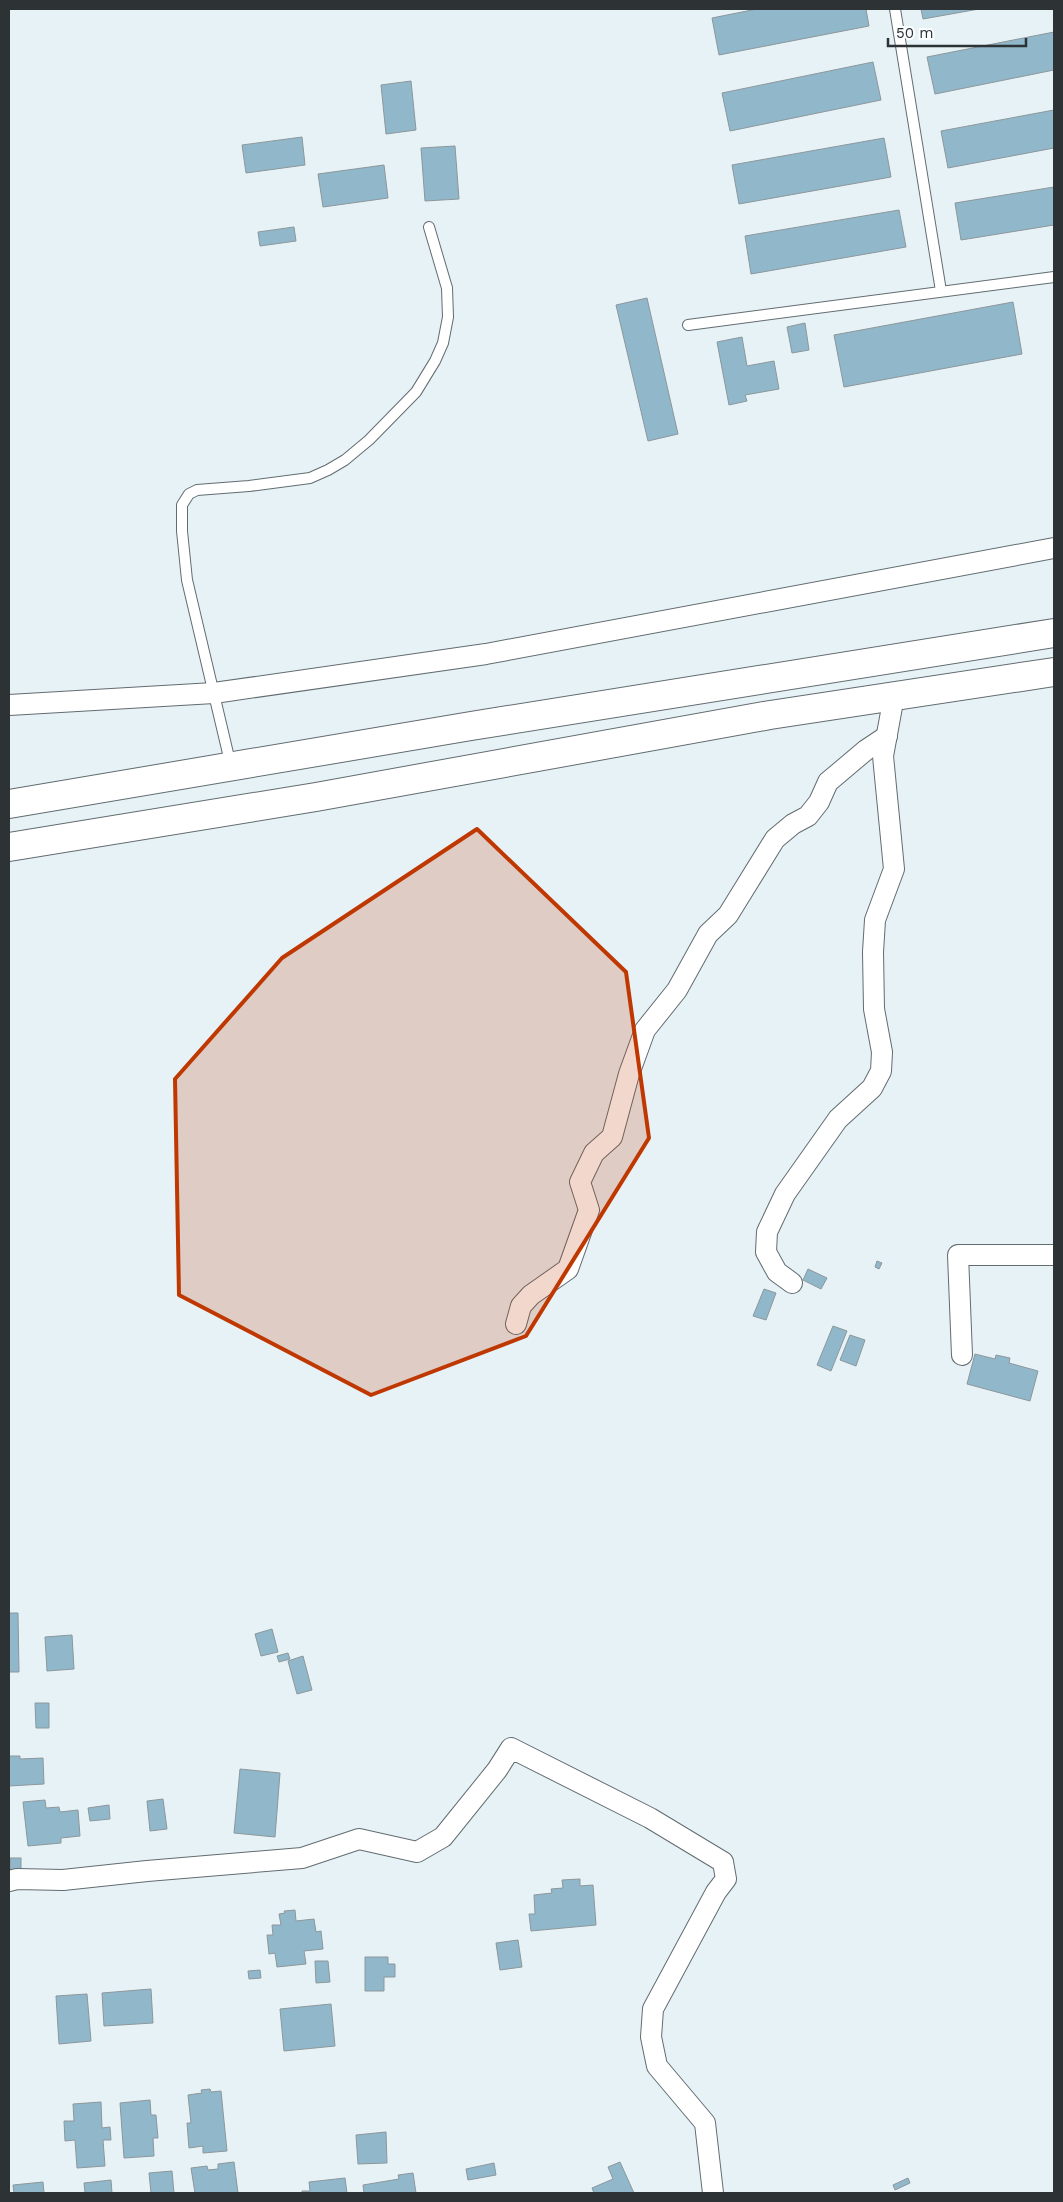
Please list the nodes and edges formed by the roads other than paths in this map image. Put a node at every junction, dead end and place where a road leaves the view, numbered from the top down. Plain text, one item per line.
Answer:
1 (895, 9) edge
2 (429, 227) dead end
3 (1054, 277) edge
4 (940, 291) junction
5 (688, 325) dead end
6 (1054, 548) edge
7 (1054, 633) edge
8 (1054, 672) edge
9 (214, 693) junction
10 (894, 696) junction
11 (9, 705) edge
12 (887, 736) junction
13 (232, 767) junction
14 (9, 804) edge
15 (9, 847) edge
16 (1054, 1255) edge
17 (792, 1283) dead end
18 (516, 1324) dead end
19 (962, 1355) dead end
20 (9, 1881) edge
21 (713, 2193) edge

1 - 4 lane
2 - 9 lane
3 - 4 lane
4 - 5 lane
6 - 9 street
7 - 13 highway
8 - 10 highway
9 - 11 street
9 - 13 lane
10 - 12 street
10 - 15 highway
12 - 17 street
12 - 18 street
13 - 14 highway
16 - 19 street
20 - 21 street

